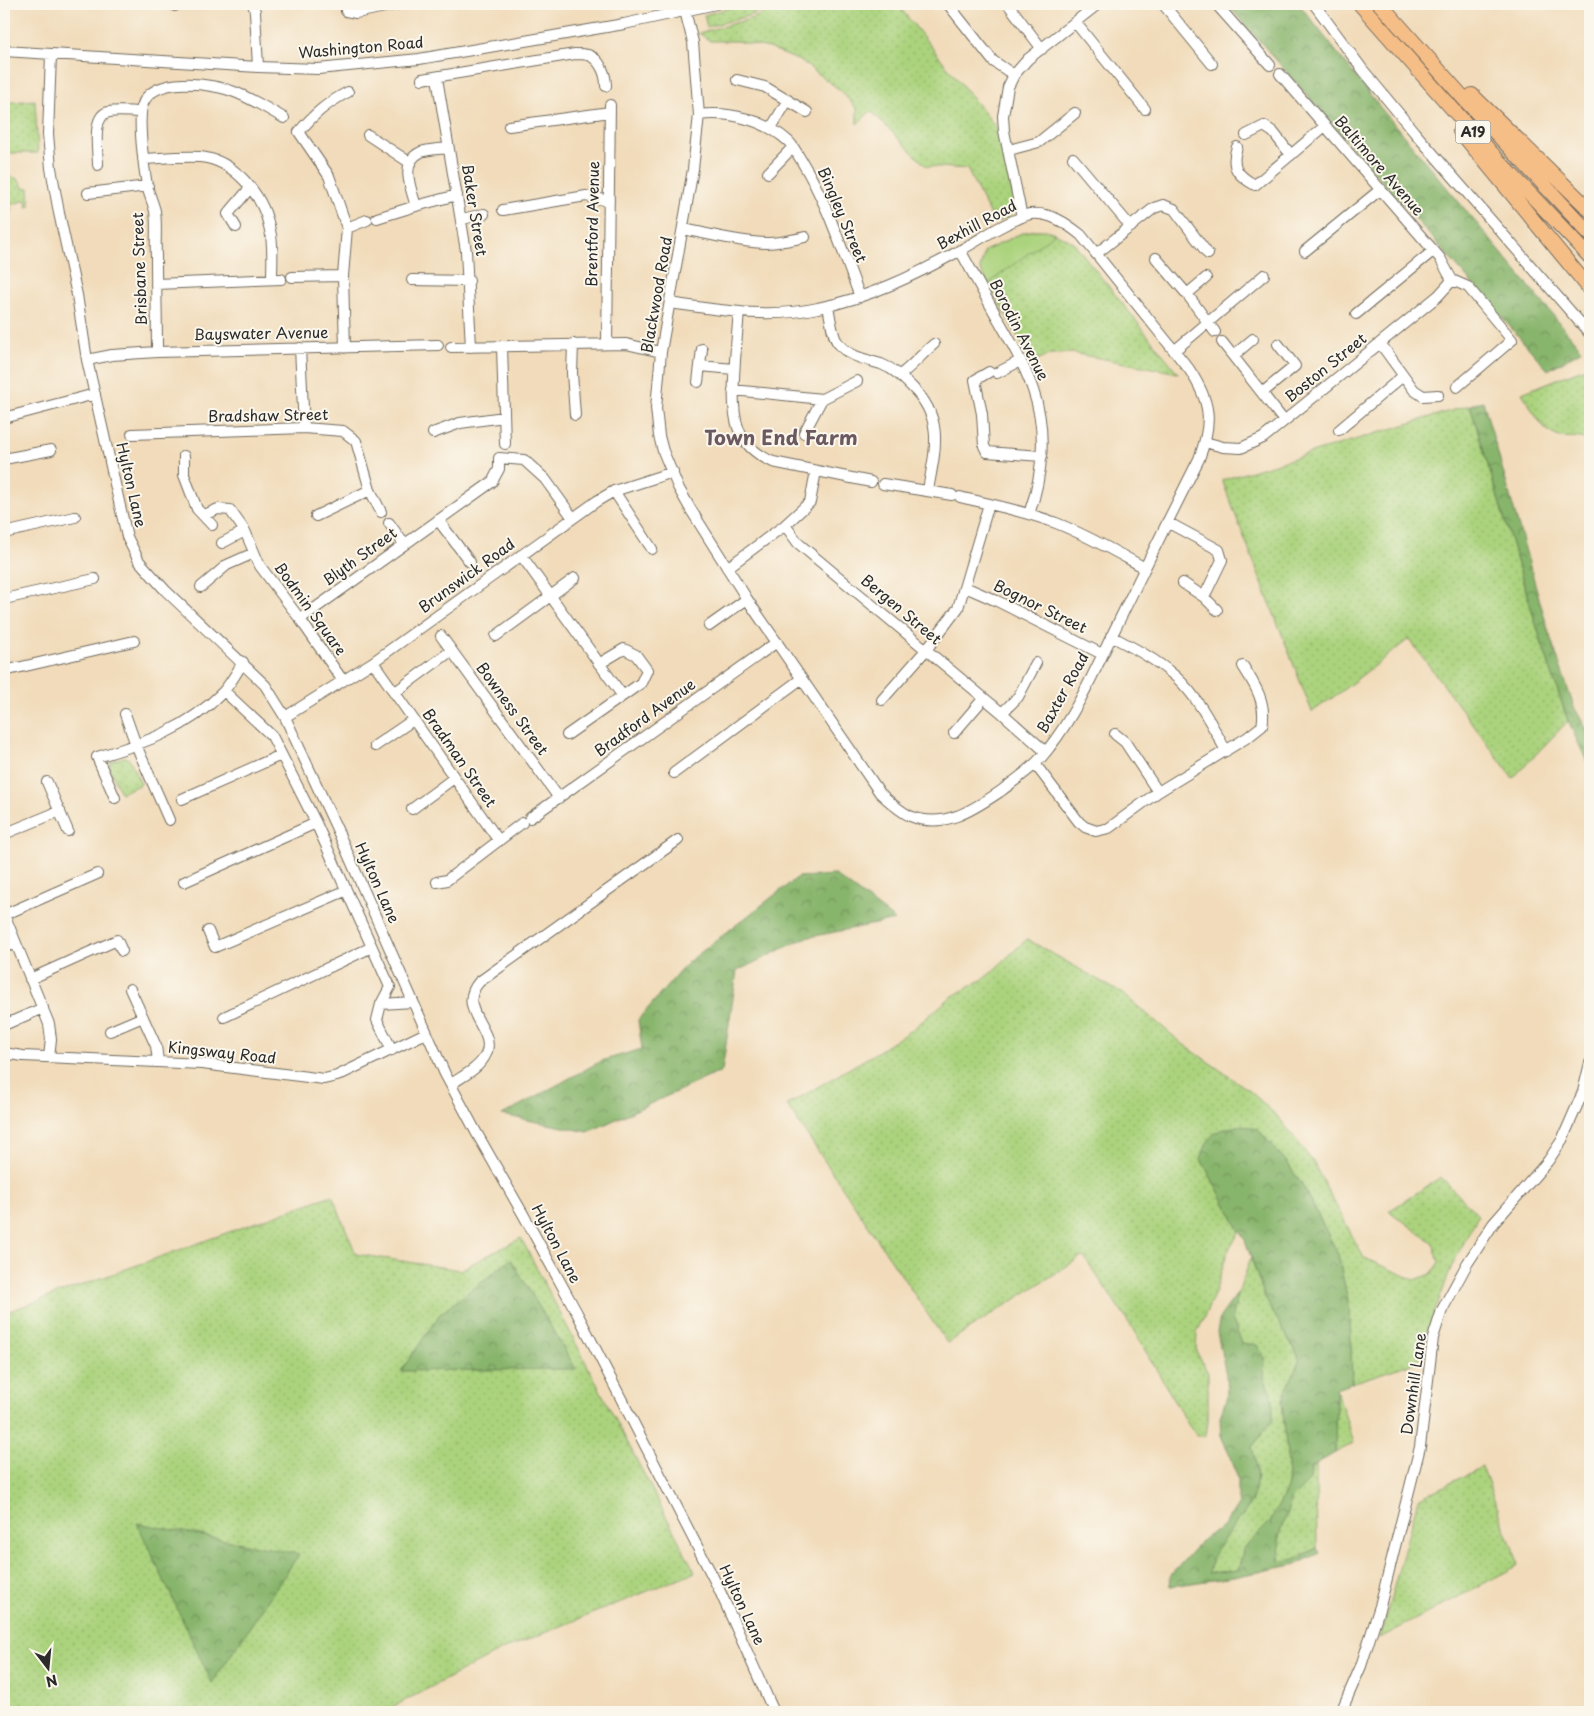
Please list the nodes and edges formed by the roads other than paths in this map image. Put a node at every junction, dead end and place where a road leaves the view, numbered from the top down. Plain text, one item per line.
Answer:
1 (253, 4) edge
2 (399, 4) edge
3 (716, 4) edge
4 (948, 4) edge
5 (1008, 4) edge
6 (1098, 4) edge
7 (1163, 4) edge
8 (1216, 4) edge
9 (1314, 4) edge
10 (1360, 4) edge
11 (1381, 4) edge
12 (346, 11) dead end
13 (685, 11) junction
14 (1075, 22) junction
15 (1389, 37) junction
16 (1042, 49) junction
17 (4, 51) edge
18 (51, 54) junction
19 (1212, 64) dead end
20 (1270, 65) dead end
21 (258, 67) junction
22 (1280, 74) dead end
23 (1014, 75) junction
24 (436, 78) junction
25 (422, 79) dead end
26 (737, 80) dead end
27 (606, 86) dead end
28 (348, 92) dead end
29 (788, 100) junction
30 (1145, 109) dead end
31 (141, 112) junction
32 (807, 112) dead end
33 (1075, 113) dead end
34 (699, 115) junction
35 (284, 118) dead end
36 (509, 126) dead end
37 (1325, 126) junction
38 (771, 128) junction
39 (368, 135) dead end
40 (1246, 135) dead end
41 (793, 147) junction
42 (1237, 147) dead end
43 (448, 148) junction
44 (1009, 150) junction
45 (1291, 154) junction
46 (143, 158) junction
47 (1073, 158) dead end
48 (410, 162) junction
49 (98, 165) dead end
50 (768, 173) dead end
51 (148, 186) junction
52 (250, 188) junction
53 (1381, 189) junction
54 (88, 193) dead end
55 (457, 195) junction
56 (609, 201) junction
57 (416, 206) junction
58 (503, 210) dead end
59 (1590, 210) edge
60 (484, 214) dead end
61 (1022, 217) junction
62 (462, 219) junction
63 (236, 227) dead end
64 (1131, 227) junction
65 (347, 228) junction
66 (683, 229) junction
67 (1590, 234) edge
68 (805, 237) dead end
69 (960, 250) junction
70 (1305, 250) dead end
71 (1433, 251) junction
72 (1096, 254) junction
73 (1208, 254) dead end
74 (1590, 257) edge
75 (1156, 258) dead end
76 (1264, 275) dead end
77 (343, 276) junction
78 (282, 278) junction
79 (1206, 278) dead end
80 (412, 280) dead end
81 (1452, 280) junction
82 (468, 281) junction
83 (156, 284) junction
84 (1590, 288) edge
85 (1186, 294) junction
86 (860, 296) junction
87 (670, 303) junction
88 (828, 306) junction
89 (739, 312) junction
90 (1356, 314) dead end
91 (1208, 323) junction
92 (1215, 332) dead end
93 (1590, 334) edge
94 (1253, 339) dead end
95 (1222, 342) dead end
96 (607, 343) junction
97 (573, 344) junction
98 (934, 344) dead end
99 (1278, 344) dead end
100 (1380, 344) junction
101 (438, 345) dead end
102 (502, 346) junction
103 (471, 347) junction
104 (300, 348) junction
105 (345, 348) junction
106 (450, 348) dead end
107 (702, 349) dead end
108 (1174, 351) junction
109 (157, 352) junction
110 (661, 352) junction
111 (1232, 356) junction
112 (87, 360) junction
113 (1020, 362) junction
114 (700, 366) junction
115 (734, 369) junction
116 (900, 375) junction
117 (1403, 376) junction
118 (857, 381) dead end
119 (698, 382) dead end
120 (1457, 387) dead end
121 (733, 390) junction
122 (1262, 393) junction
123 (95, 394) junction
124 (1438, 394) dead end
125 (822, 399) junction
126 (575, 415) dead end
127 (504, 417) junction
128 (4, 418) edge
129 (1284, 421) junction
130 (304, 428) junction
131 (1339, 430) dead end
132 (433, 433) dead end
133 (804, 433) dead end
134 (132, 434) dead end
135 (1205, 442) junction
136 (506, 444) dead end
137 (51, 450) dead end
138 (184, 456) dead end
139 (1042, 456) junction
140 (4, 459) edge
141 (816, 471) junction
142 (673, 472) junction
143 (871, 482) dead end
144 (883, 484) dead end
145 (370, 490) junction
146 (928, 490) junction
147 (614, 492) junction
148 (989, 504) junction
149 (381, 512) dead end
150 (1029, 514) junction
151 (204, 515) junction
152 (316, 516) dead end
153 (75, 517) dead end
154 (574, 518) junction
155 (438, 520) junction
156 (1167, 522) junction
157 (389, 523) dead end
158 (212, 524) dead end
159 (785, 525) junction
160 (245, 532) junction
161 (4, 533) edge
162 (222, 542) dead end
163 (404, 544) junction
164 (652, 550) dead end
165 (254, 554) junction
166 (521, 555) junction
167 (470, 562) dead end
168 (728, 568) junction
169 (1145, 568) junction
170 (575, 578) dead end
171 (95, 579) dead end
172 (1183, 583) dead end
173 (201, 587) dead end
174 (965, 587) junction
175 (550, 595) junction
176 (1204, 597) junction
177 (4, 599) edge
178 (747, 599) junction
179 (1218, 610) dead end
180 (300, 619) junction
181 (709, 626) dead end
182 (441, 636) dead end
183 (496, 636) dead end
184 (1112, 636) junction
185 (134, 641) dead end
186 (777, 642) junction
187 (926, 650) junction
188 (451, 651) junction
189 (1102, 654) junction
190 (243, 662) junction
191 (373, 662) junction
192 (599, 664) junction
193 (1036, 664) dead end
194 (1243, 666) dead end
195 (4, 671) edge
196 (802, 679) junction
197 (343, 681) junction
198 (224, 691) junction
199 (394, 693) junction
200 (622, 696) junction
201 (984, 698) junction
202 (882, 700) dead end
203 (1002, 713) junction
204 (125, 714) dead end
205 (285, 717) junction
206 (414, 720) junction
207 (954, 733) dead end
208 (1116, 734) dead end
209 (567, 735) dead end
210 (136, 745) junction
211 (375, 746) dead end
212 (1226, 751) junction
213 (1046, 752) junction
214 (281, 755) junction
215 (1035, 764) junction
216 (674, 772) dead end
217 (454, 778) junction
218 (47, 782) dead end
219 (1158, 792) junction
220 (115, 798) dead end
221 (559, 798) junction
222 (182, 799) dead end
223 (412, 809) dead end
224 (60, 811) junction
225 (169, 820) dead end
226 (316, 823) junction
227 (68, 831) dead end
228 (4, 834) edge
229 (678, 840) dead end
230 (499, 841) junction
231 (97, 874) dead end
232 (184, 882) dead end
233 (437, 882) dead end
234 (345, 891) junction
235 (4, 914) edge
236 (208, 931) dead end
237 (15, 942) junction
238 (4, 948) edge
239 (372, 948) junction
240 (122, 951) dead end
241 (30, 979) junction
242 (130, 988) dead end
243 (413, 1002) junction
244 (381, 1004) junction
245 (43, 1008) junction
246 (143, 1017) junction
247 (224, 1017) dead end
248 (4, 1025) edge
249 (110, 1031) dead end
250 (426, 1033) junction
251 (392, 1050) junction
252 (4, 1054) edge
253 (49, 1057) junction
254 (158, 1061) junction
255 (1590, 1063) edge
256 (451, 1084) junction
257 (774, 1712) edge
258 (1341, 1712) edge

1 - 21 street
2 - 12 street
3 - 13 street, Washington Road
4 - 23 street
5 - 16 street
6 - 14 street
7 - 19 street
8 - 20 street
9 - 93 street
10 - 15 highway, A19
11 - 59 highway
11 - 67 highway, A19
13 - 21 street, Washington Road
13 - 34 street, Blackwood Road
14 - 16 street
14 - 30 street
15 - 74 highway, A19
15 - 84 highway
16 - 23 street
17 - 18 street, Washington Road
18 - 21 street, Washington Road
18 - 112 street, Hylton Lane
22 - 37 street, Baltimore Avenue
23 - 44 street
24 - 25 street
24 - 27 street
24 - 43 street, Baker Street
26 - 29 street
28 - 65 street
29 - 32 street
29 - 38 street
31 - 35 street
31 - 46 street, Brisbane Street
31 - 49 street
33 - 44 street
34 - 38 street, Bingley Street
34 - 66 street, Blackwood Road
36 - 56 street, Brentford Avenue
37 - 45 street
37 - 53 street, Baltimore Avenue
38 - 41 street, Bingley Street
39 - 48 street
40 - 45 street
41 - 50 street
41 - 86 street, Bingley Street
42 - 45 street
43 - 48 street
43 - 55 street, Baker Street
44 - 61 street
46 - 51 street, Brisbane Street
46 - 52 street
47 - 64 street
48 - 57 street
51 - 54 street
51 - 83 street, Brisbane Street
52 - 63 street
52 - 78 street
53 - 70 street
53 - 71 street, Baltimore Avenue
55 - 57 street
55 - 62 street, Baker Street
56 - 58 street
56 - 96 street, Brentford Avenue
57 - 65 street
60 - 62 street
61 - 69 street, Bexhill Road
61 - 72 street, Bexhill Road
62 - 82 street, Baker Street
64 - 72 street
64 - 73 street
65 - 77 street
66 - 68 street
66 - 87 street, Blackwood Road
69 - 86 street, Bexhill Road
69 - 113 street, Borodin Avenue
71 - 81 street, Baltimore Avenue
71 - 90 street
72 - 108 street, Bexhill Road
75 - 85 street
76 - 91 street
77 - 78 street
77 - 105 street
78 - 83 street
79 - 85 street
80 - 82 street
81 - 100 street, Boston Street
81 - 120 street
82 - 103 street, Baker Street
83 - 109 street, Brisbane Street
85 - 91 street
86 - 88 street, Bexhill Road
87 - 89 street, Bexhill Road
87 - 110 street, Blackwood Road
88 - 89 street, Bexhill Road
88 - 116 street
89 - 115 street
91 - 92 street
91 - 108 street
94 - 111 street
95 - 111 street
96 - 97 street
96 - 110 street
97 - 102 street
97 - 126 street
98 - 116 street
99 - 122 street
100 - 117 street
100 - 129 street, Boston Street
101 - 105 street, Bayswater Avenue
102 - 103 street
102 - 127 street
103 - 106 street
104 - 105 street, Bayswater Avenue
104 - 109 street, Bayswater Avenue
104 - 130 street
107 - 114 street
108 - 135 street, Bexhill Road
109 - 112 street, Bayswater Avenue
110 - 142 street, Blackwood Road
111 - 122 street
112 - 123 street, Hylton Lane
113 - 139 street, Borodin Avenue
113 - 139 street
114 - 115 street
114 - 119 street
115 - 121 street
116 - 146 street
117 - 124 street
117 - 131 street
118 - 125 street
121 - 125 street
121 - 141 street
122 - 129 street
123 - 128 street
123 - 190 street, Hylton Lane
125 - 133 street
127 - 132 street
127 - 136 street
129 - 135 street, Boston Street
130 - 134 street, Bradshaw Street
130 - 145 street, Bradshaw Street
135 - 156 street, Baxter Road
137 - 140 street
138 - 151 street
139 - 150 street, Borodin Avenue
141 - 143 street
141 - 159 street
142 - 147 street, Brunswick Road
142 - 168 street, Blackwood Road
144 - 146 street
145 - 149 street, Bradshaw Street
145 - 152 street
146 - 148 street
147 - 154 street, Brunswick Road
147 - 164 street
148 - 150 street
148 - 174 street
150 - 169 street
151 - 158 street
151 - 160 street, Bodmin Square
153 - 161 street
154 - 155 street, Blyth Street
154 - 166 street, Brunswick Road
155 - 163 street, Blyth Street
155 - 167 street
156 - 169 street, Baxter Road
156 - 176 street
157 - 163 street
159 - 168 street
159 - 187 street, Bergen Street
160 - 162 street
160 - 165 street, Bodmin Square
163 - 180 street, Blyth Street
165 - 173 street
165 - 180 street, Bodmin Square
166 - 175 street
166 - 191 street, Brunswick Road
168 - 178 street, Baxter Road
169 - 184 street, Baxter Road
170 - 175 street
171 - 177 street
172 - 176 street
174 - 187 street
174 - 189 street, Bognor Street
175 - 183 street
175 - 192 street
176 - 179 street
178 - 181 street
178 - 186 street, Baxter Road
180 - 197 street, Bodmin Square
182 - 188 street, Bowness Street
184 - 189 street, Baxter Road
184 - 212 street
185 - 195 street
186 - 196 street, Baxter Road
186 - 221 street, Bradford Avenue
187 - 201 street, Bergen Street
187 - 202 street
188 - 199 street
188 - 221 street, Bowness Street
189 - 213 street, Baxter Road
190 - 198 street
190 - 205 street, Hylton Lane
191 - 197 street, Brunswick Road
191 - 199 street, Bradman Street
192 - 200 street
192 - 200 street
193 - 203 street
194 - 212 street
196 - 215 street, Baxter Road
196 - 216 street
197 - 205 street, Brunswick Road
198 - 210 street
198 - 214 street
199 - 206 street, Bradman Street
200 - 209 street
201 - 203 street, Bergen Street
201 - 207 street
203 - 213 street, Bergen Street
204 - 210 street
205 - 243 street, Hylton Lane
206 - 211 street
206 - 217 street, Bradman Street
208 - 219 street
210 - 220 street
210 - 225 street
212 - 219 street
213 - 215 street, Baxter Road
214 - 222 street
214 - 226 street
215 - 219 street
217 - 223 street
217 - 230 street, Bradman Street
218 - 224 street
221 - 230 street, Bradford Avenue
224 - 227 street
224 - 228 street
226 - 232 street
226 - 234 street
229 - 256 street
230 - 233 street, Bradford Avenue
231 - 235 street
234 - 236 street
234 - 239 street
235 - 237 street
237 - 238 street
237 - 241 street
239 - 244 street
239 - 247 street
240 - 241 street
241 - 245 street
242 - 246 street
243 - 244 street
243 - 250 street, Hylton Lane
244 - 251 street
245 - 248 street
245 - 253 street
246 - 249 street
246 - 254 street
250 - 251 street, Kingsway Road
250 - 256 street, Hylton Lane
251 - 254 street, Kingsway Road
252 - 253 street, Kingsway Road
253 - 254 street, Kingsway Road
255 - 258 street, Downhill Lane
256 - 257 street, Hylton Lane

